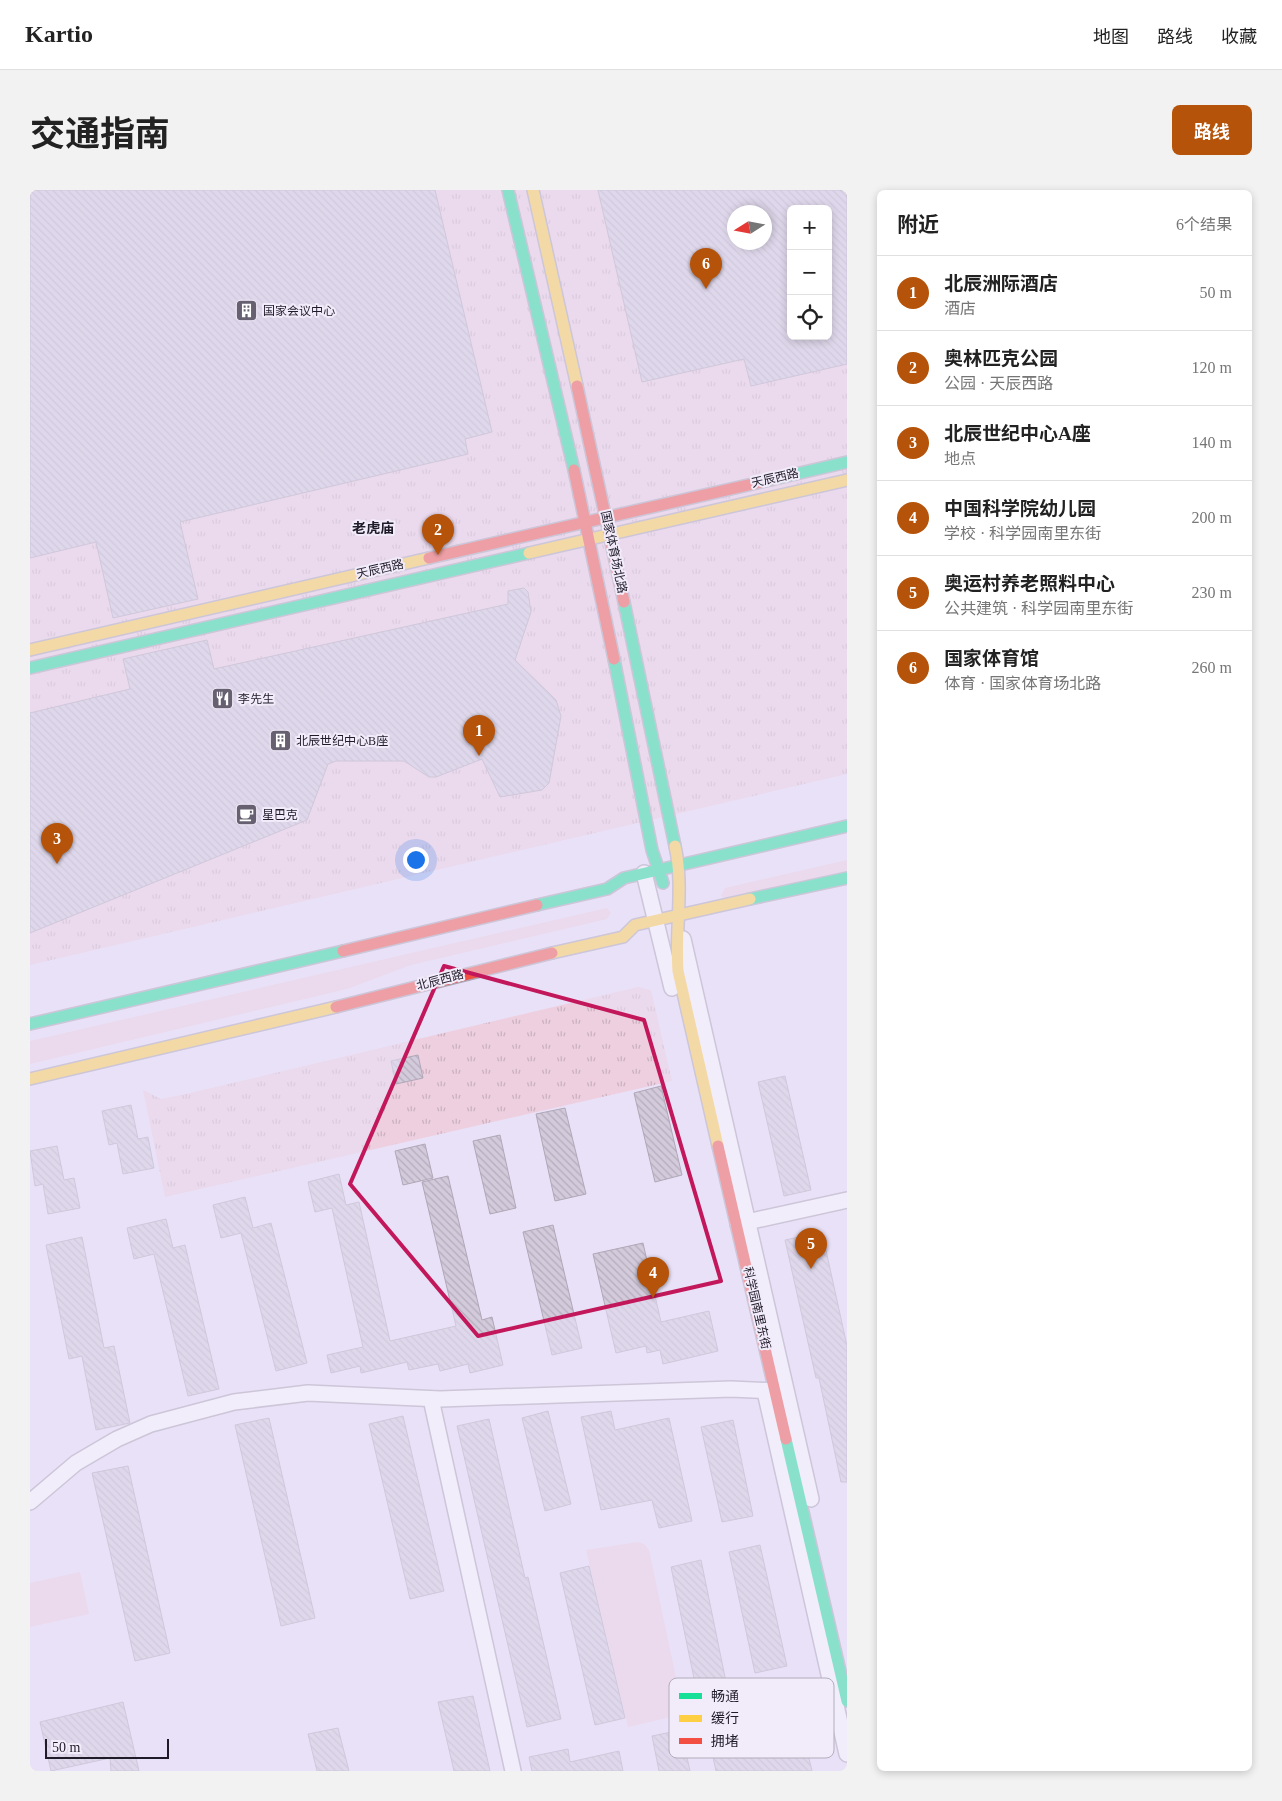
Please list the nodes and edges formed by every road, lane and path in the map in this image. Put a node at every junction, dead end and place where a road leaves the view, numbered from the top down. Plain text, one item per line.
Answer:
1 (497, 190) edge
2 (508, 190) edge
3 (532, 190) edge
4 (519, 287) dead end
5 (847, 462) edge
6 (847, 480) edge
7 (569, 511) dead end
8 (606, 517) junction
9 (586, 522) junction
10 (610, 534) junction
11 (590, 538) junction
12 (30, 650) edge
13 (30, 668) edge
14 (847, 826) edge
15 (662, 869) junction
16 (847, 878) edge
17 (677, 915) junction
18 (655, 921) junction
19 (30, 1024) edge
20 (30, 1079) edge
21 (847, 1200) edge
22 (738, 1224) junction
23 (776, 1391) junction
24 (431, 1399) junction
25 (30, 1502) edge
26 (847, 1656) edge
27 (832, 1678) edge
28 (834, 1688) edge
29 (847, 1701) edge
30 (847, 1754) edge
31 (513, 1771) edge

1 - 4 street
2 - 9 street, 国家体育场北路
3 - 8 street, 国家体育场北路
5 - 8 street, 天辰西路
6 - 10 street, 天辰西路
7 - 9 street, 国家体育场北路
8 - 9 street, 天辰西路
8 - 10 street, 国家体育场北路
9 - 11 street, 国家体育场北路
9 - 12 street, 天辰西路
10 - 11 street, 天辰西路
10 - 15 street, 国家体育场北路
11 - 13 street, 天辰西路
11 - 15 street, 国家体育场北路
14 - 15 street
15 - 17 street
15 - 18 street
15 - 19 street
16 - 17 street, 北辰西路
17 - 18 street, 北辰西路
17 - 22 street
18 - 20 street, 北辰西路
18 - 22 street
21 - 22 street
22 - 23 street
22 - 23 street
23 - 24 street
23 - 26 street
23 - 27 street
23 - 29 street
24 - 25 street
24 - 31 street
28 - 30 street

